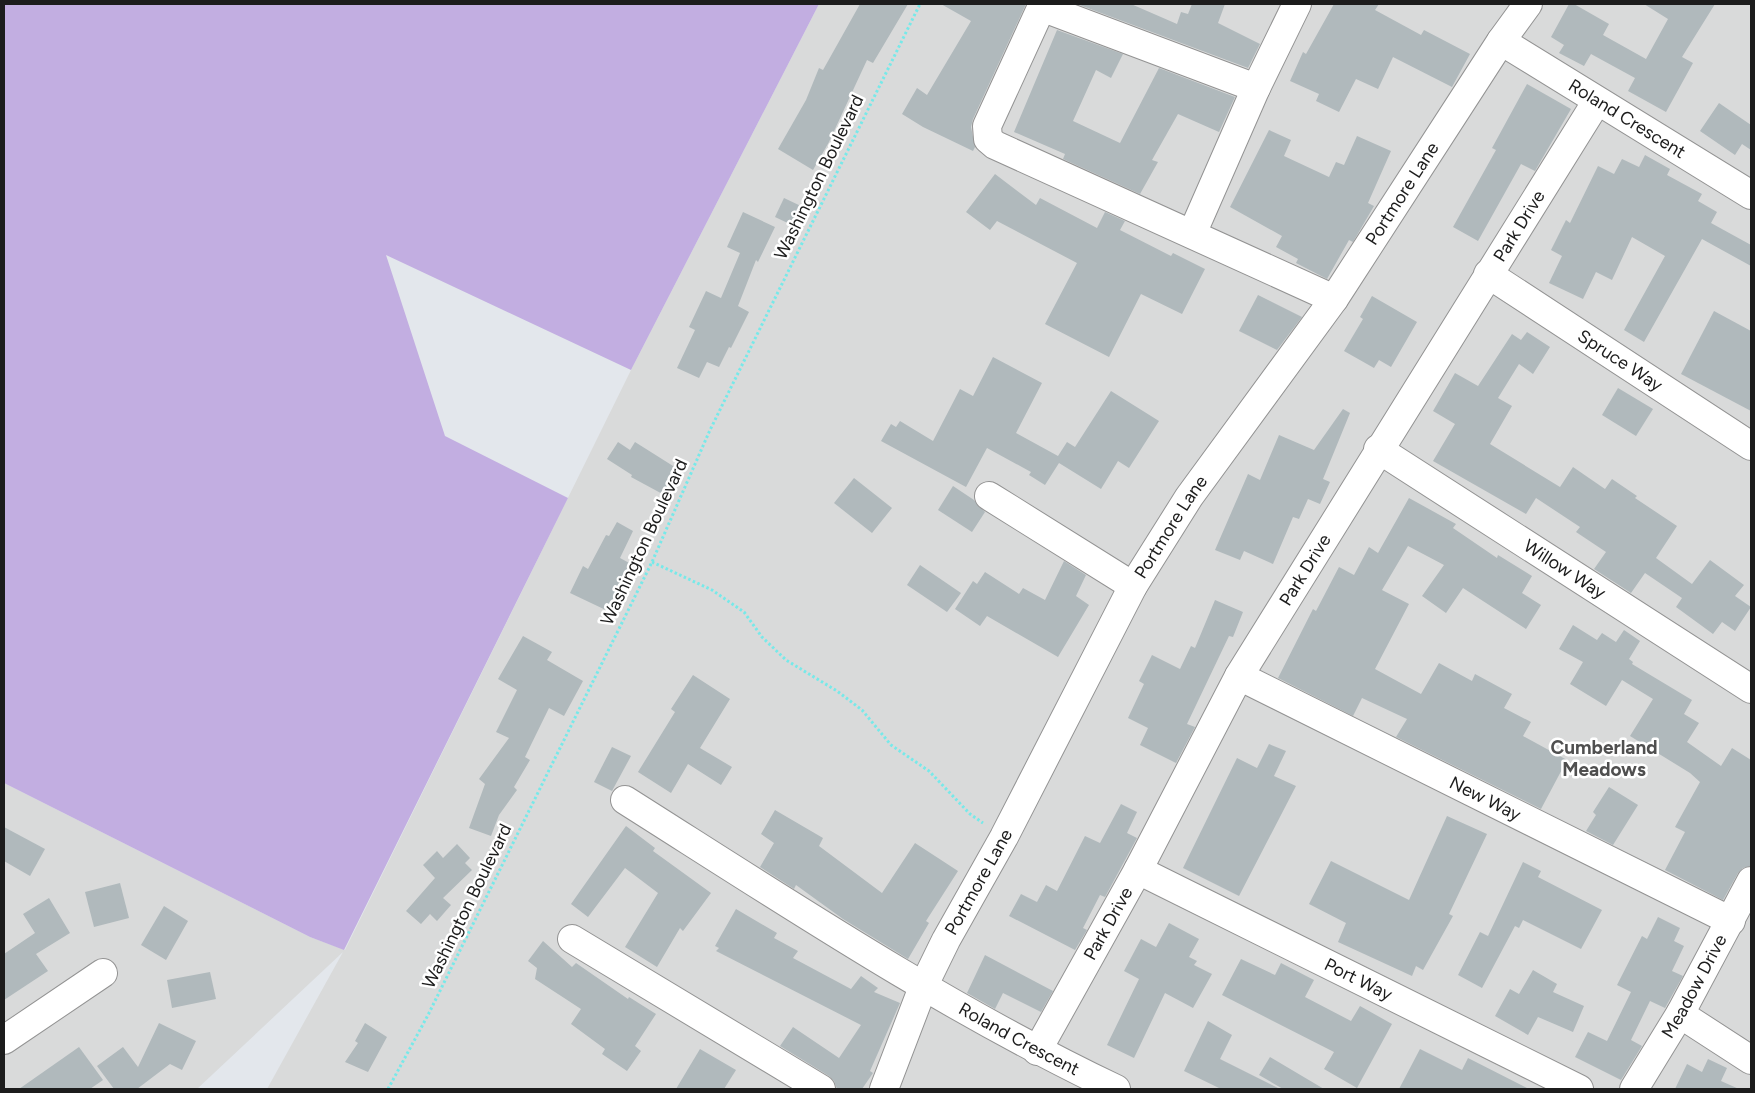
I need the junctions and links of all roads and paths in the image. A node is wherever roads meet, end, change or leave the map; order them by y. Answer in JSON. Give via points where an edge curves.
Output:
{"nodes":[{"id":1,"x":920,"y":4,"type":"edge"},
{"id":2,"x":1297,"y":4,"type":"edge"},
{"id":3,"x":1528,"y":4,"type":"edge"},
{"id":4,"x":1042,"y":5,"type":"edge"},
{"id":5,"x":1501,"y":41,"type":"junction"},
{"id":6,"x":1256,"y":88,"type":"junction"},
{"id":7,"x":1597,"y":101,"type":"junction"},
{"id":8,"x":1751,"y":195,"type":"edge"},
{"id":9,"x":1192,"y":234,"type":"junction"},
{"id":10,"x":1488,"y":274,"type":"junction"},
{"id":11,"x":1334,"y":299,"type":"junction"},
{"id":12,"x":1751,"y":446,"type":"edge"},
{"id":13,"x":1378,"y":449,"type":"junction"},
{"id":14,"x":989,"y":496,"type":"dead end"},
{"id":15,"x":652,"y":562,"type":"junction"},
{"id":16,"x":1133,"y":586,"type":"junction"},
{"id":17,"x":1239,"y":676,"type":"junction"},
{"id":18,"x":1751,"y":690,"type":"edge"},
{"id":19,"x":625,"y":800,"type":"dead end"},
{"id":20,"x":1004,"y":838,"type":"junction"},
{"id":21,"x":1138,"y":870,"type":"junction"},
{"id":22,"x":1751,"y":881,"type":"edge"},
{"id":23,"x":1731,"y":920,"type":"junction"},
{"id":24,"x":572,"y":939,"type":"dead end"},
{"id":25,"x":103,"y":973,"type":"dead end"},
{"id":26,"x":923,"y":987,"type":"junction"},
{"id":27,"x":1680,"y":1014,"type":"junction"},
{"id":28,"x":4,"y":1040,"type":"edge"},
{"id":29,"x":1037,"y":1051,"type":"junction"},
{"id":30,"x":1751,"y":1060,"type":"edge"},
{"id":31,"x":388,"y":1089,"type":"edge"},
{"id":32,"x":821,"y":1089,"type":"edge"},
{"id":33,"x":884,"y":1089,"type":"edge"},
{"id":34,"x":1116,"y":1089,"type":"edge"},
{"id":35,"x":1579,"y":1089,"type":"edge"},
{"id":36,"x":1634,"y":1089,"type":"edge"}],
"edges":[{"from":1,"to":15,"type":"path","name":"Washington Boulevard","via":[[710,430]]},
{"from":2,"to":6,"type":"street"},
{"from":3,"to":5,"type":"street","name":"Portmore Lane"},
{"from":4,"to":6,"type":"street"},
{"from":4,"to":9,"type":"street","via":[[987,126],[988,139]]},
{"from":5,"to":7,"type":"street","name":"Roland Crescent"},
{"from":5,"to":11,"type":"street","name":"Portmore Lane"},
{"from":6,"to":9,"type":"street"},
{"from":7,"to":8,"type":"street","name":"Roland Crescent"},
{"from":7,"to":10,"type":"street","name":"Park Drive"},
{"from":9,"to":11,"type":"street"},
{"from":10,"to":12,"type":"street","name":"Spruce Way"},
{"from":10,"to":13,"type":"street","name":"Park Drive"},
{"from":11,"to":16,"type":"street","name":"Portmore Lane","via":[[1189,497]]},
{"from":13,"to":17,"type":"street","name":"Park Drive"},
{"from":13,"to":18,"type":"street","name":"Willow Way"},
{"from":14,"to":16,"type":"street"},
{"from":15,"to":20,"type":"path","via":[[712,590],[744,612],[762,637],[786,660],[862,710],[890,744],[929,771],[970,814]]},
{"from":15,"to":31,"type":"path","name":"Washington Boulevard","via":[[428,1015]]},
{"from":16,"to":20,"type":"street","name":"Portmore Lane"},
{"from":17,"to":21,"type":"street","name":"Park Drive"},
{"from":17,"to":23,"type":"street","name":"New Way"},
{"from":19,"to":26,"type":"street","name":"Roland Crescent"},
{"from":20,"to":26,"type":"street","name":"Portmore Lane"},
{"from":21,"to":29,"type":"street","name":"Park Drive"},
{"from":21,"to":35,"type":"street","name":"Port Way"},
{"from":22,"to":23,"type":"street","name":"Meadow Drive"},
{"from":23,"to":27,"type":"street","name":"Meadow Drive"},
{"from":24,"to":32,"type":"street"},
{"from":25,"to":28,"type":"street"},
{"from":26,"to":29,"type":"street","name":"Roland Crescent"},
{"from":26,"to":33,"type":"street","name":"Portmore Lane"},
{"from":27,"to":30,"type":"street"},
{"from":27,"to":36,"type":"street","name":"Meadow Drive"},
{"from":29,"to":34,"type":"street","name":"Roland Crescent"}]}
